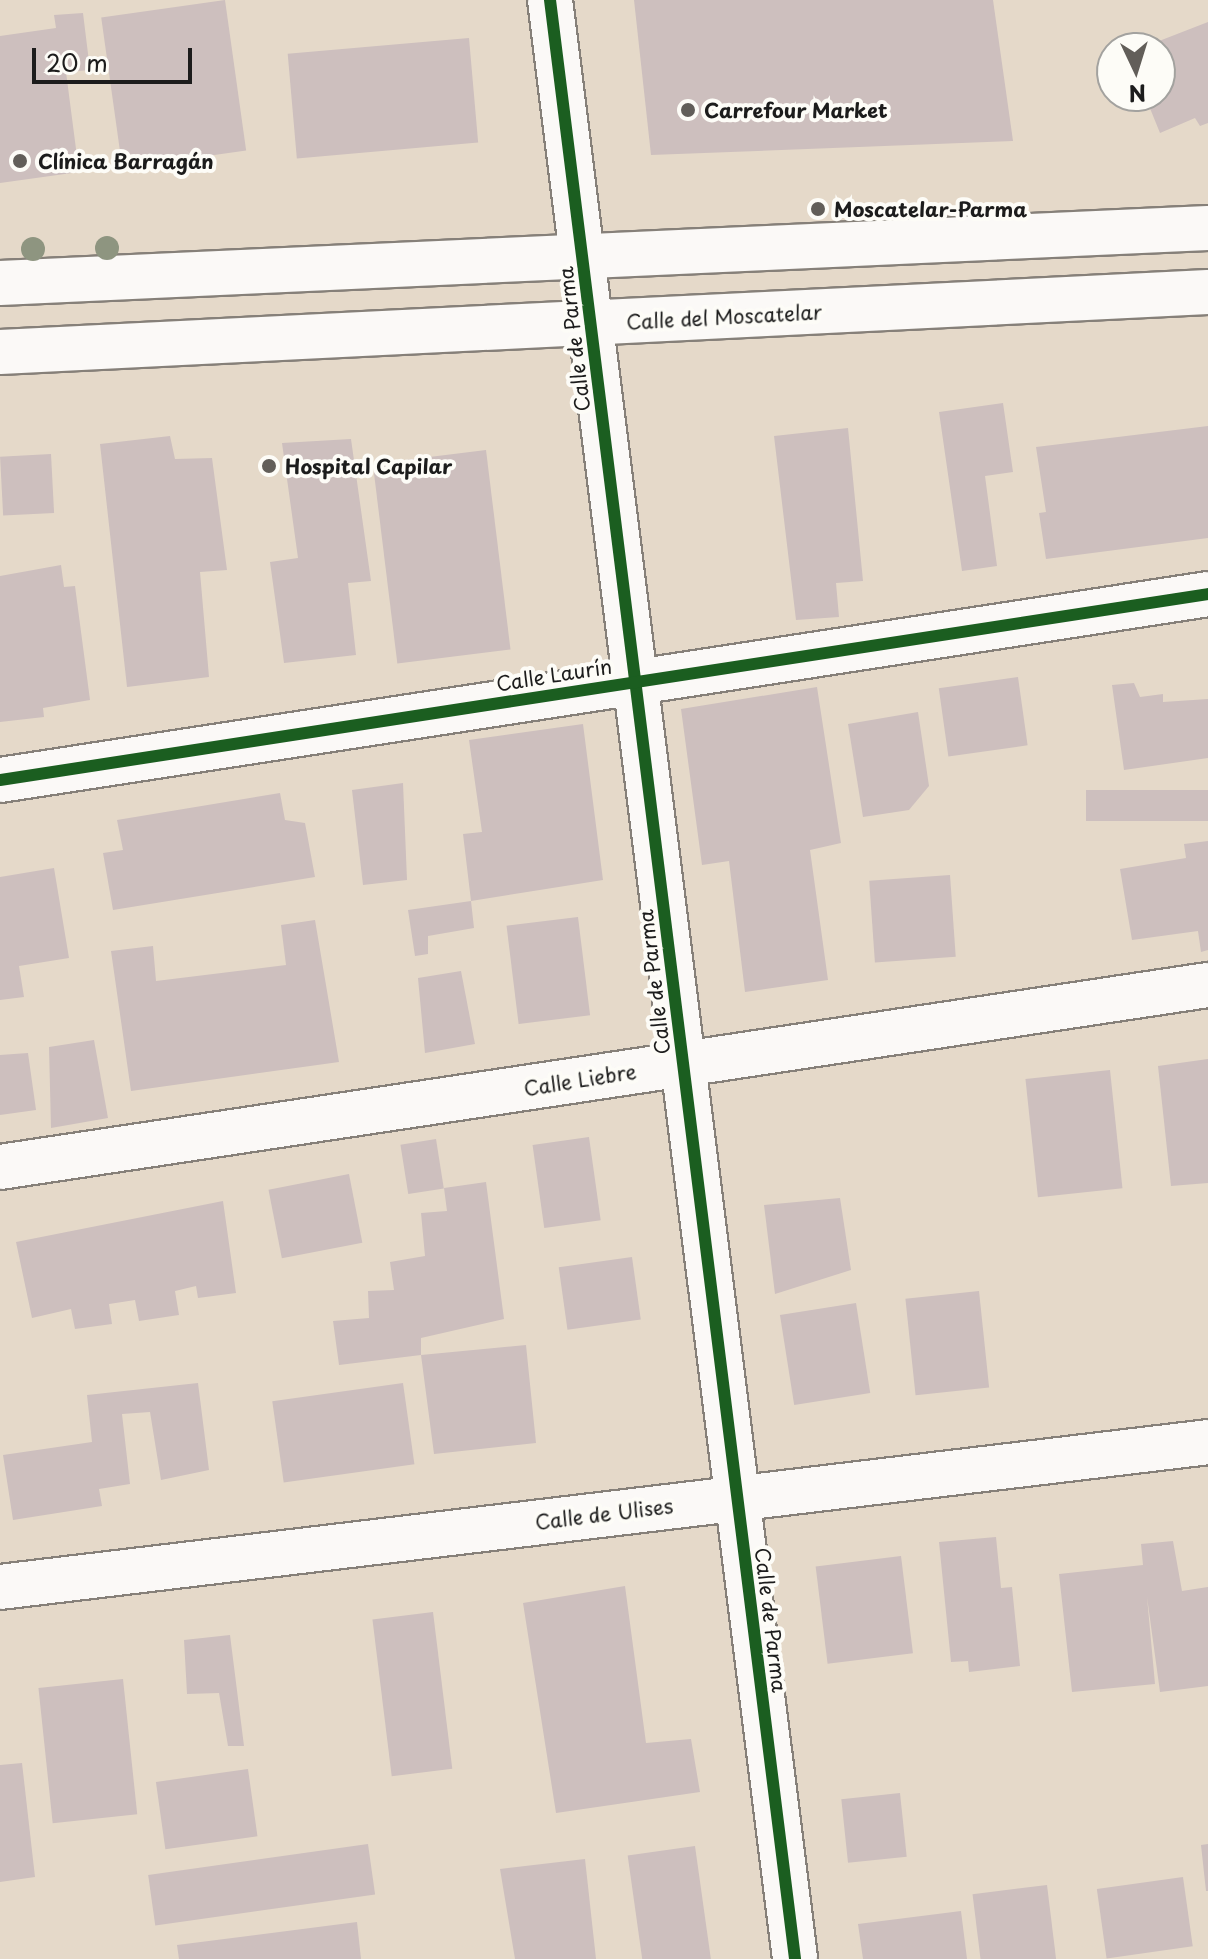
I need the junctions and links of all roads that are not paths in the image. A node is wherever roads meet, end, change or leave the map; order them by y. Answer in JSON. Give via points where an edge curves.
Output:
{"nodes":[{"id":1,"x":550,"y":0,"type":"edge"},
{"id":2,"x":1208,"y":228,"type":"edge"},
{"id":3,"x":584,"y":256,"type":"junction"},
{"id":4,"x":0,"y":283,"type":"edge"},
{"id":5,"x":1208,"y":292,"type":"edge"},
{"id":6,"x":592,"y":324,"type":"junction"},
{"id":7,"x":0,"y":352,"type":"edge"},
{"id":8,"x":1208,"y":594,"type":"edge"},
{"id":9,"x":638,"y":682,"type":"junction"},
{"id":10,"x":0,"y":780,"type":"edge"},
{"id":11,"x":1208,"y":985,"type":"edge"},
{"id":12,"x":684,"y":1064,"type":"junction"},
{"id":13,"x":0,"y":1167,"type":"edge"},
{"id":14,"x":1208,"y":1442,"type":"edge"},
{"id":15,"x":735,"y":1498,"type":"junction"},
{"id":16,"x":0,"y":1587,"type":"edge"},
{"id":17,"x":795,"y":1959,"type":"edge"}],
"edges":[{"from":1,"to":3,"type":"street","name":"Calle de Parma"},
{"from":2,"to":3,"type":"street"},
{"from":3,"to":4,"type":"street"},
{"from":3,"to":6,"type":"street","name":"Calle de Parma"},
{"from":5,"to":6,"type":"street","name":"Calle del Moscatelar"},
{"from":6,"to":7,"type":"street","name":"Calle del Moscatelar"},
{"from":6,"to":9,"type":"street","name":"Calle de Parma"},
{"from":8,"to":9,"type":"street","name":"Calle Laurín"},
{"from":9,"to":10,"type":"street","name":"Calle Laurín"},
{"from":9,"to":12,"type":"street","name":"Calle de Parma"},
{"from":11,"to":12,"type":"street","name":"Calle Liebre"},
{"from":12,"to":13,"type":"street","name":"Calle Liebre"},
{"from":12,"to":15,"type":"street","name":"Calle de Parma"},
{"from":14,"to":15,"type":"street","name":"Calle de Ulises"},
{"from":15,"to":16,"type":"street","name":"Calle de Ulises"},
{"from":15,"to":17,"type":"street","name":"Calle de Parma"}]}
